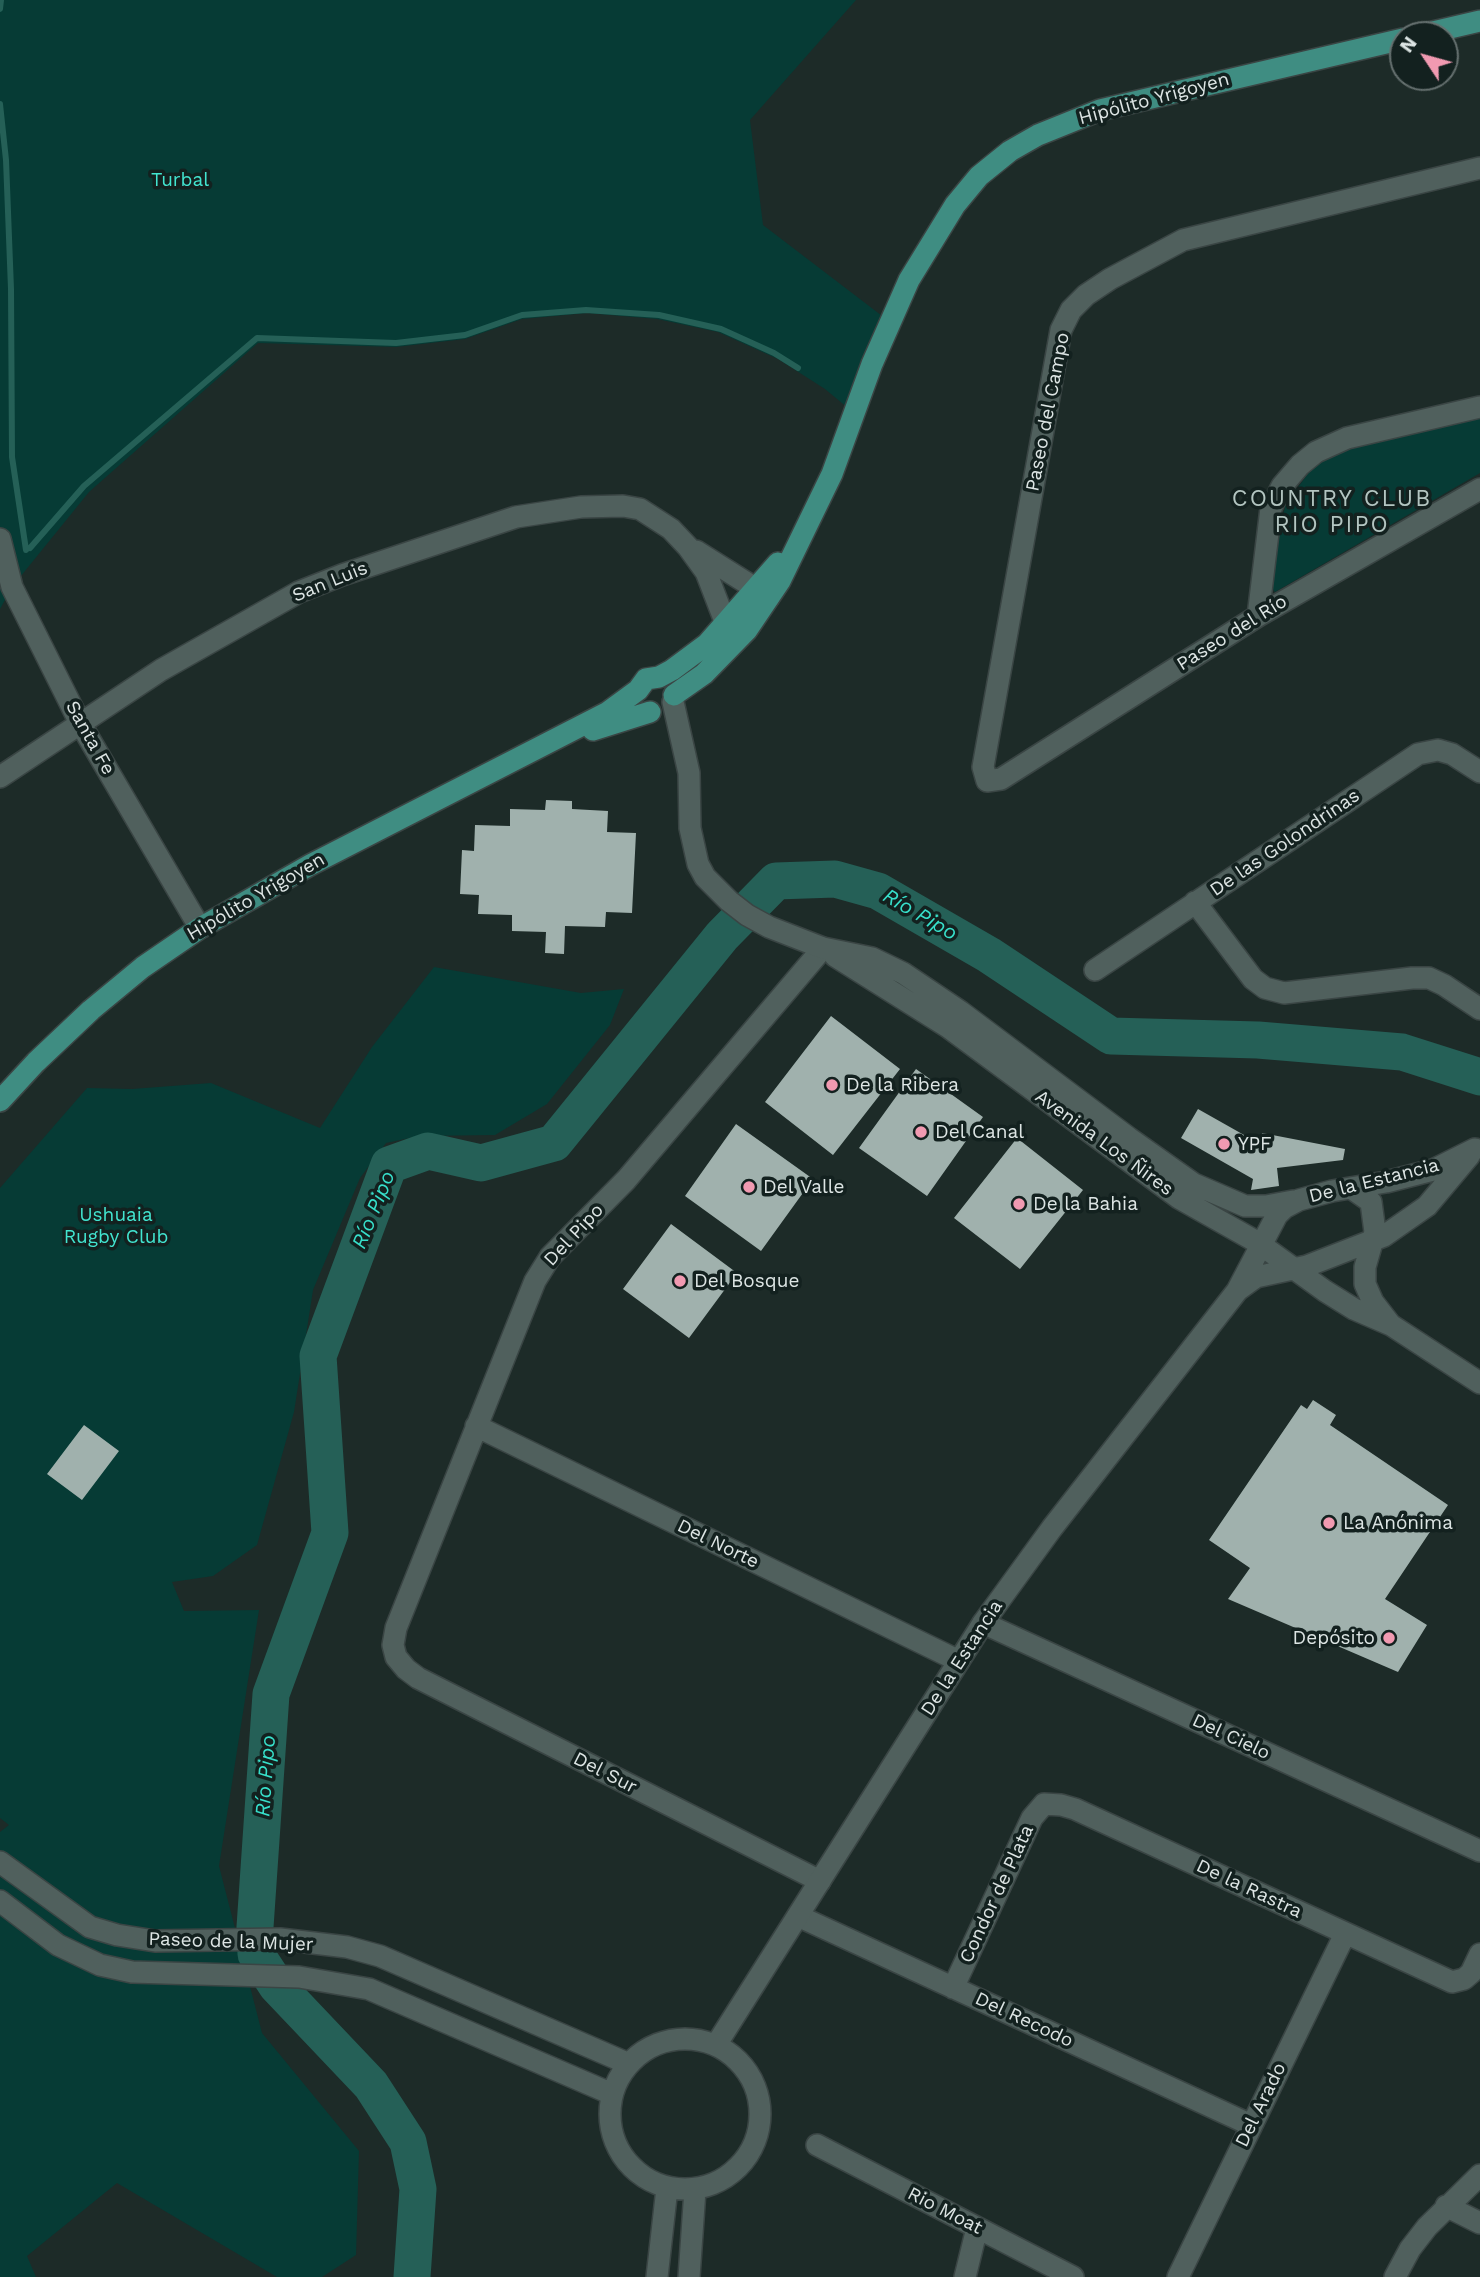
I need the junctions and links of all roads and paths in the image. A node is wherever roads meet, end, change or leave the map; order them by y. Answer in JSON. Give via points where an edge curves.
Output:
{"nodes":[{"id":1,"x":1480,"y":21,"type":"edge"},
{"id":2,"x":1459,"y":26,"type":"edge"},
{"id":3,"x":1389,"y":42,"type":"edge"},
{"id":4,"x":1480,"y":168,"type":"edge"},
{"id":5,"x":1480,"y":407,"type":"edge"},
{"id":6,"x":1480,"y":489,"type":"edge"},
{"id":7,"x":0,"y":539,"type":"edge"},
{"id":8,"x":688,"y":547,"type":"junction"},
{"id":9,"x":763,"y":593,"type":"junction"},
{"id":10,"x":1258,"y":616,"type":"junction"},
{"id":11,"x":726,"y":624,"type":"junction"},
{"id":12,"x":659,"y":677,"type":"junction"},
{"id":13,"x":638,"y":690,"type":"junction"},
{"id":14,"x":674,"y":699,"type":"junction"},
{"id":15,"x":652,"y":712,"type":"junction"},
{"id":16,"x":80,"y":723,"type":"junction"},
{"id":17,"x":547,"y":744,"type":"junction"},
{"id":18,"x":687,"y":761,"type":"junction"},
{"id":19,"x":1480,"y":772,"type":"edge"},
{"id":20,"x":0,"y":777,"type":"edge"},
{"id":21,"x":987,"y":781,"type":"joint"},
{"id":22,"x":1195,"y":902,"type":"junction"},
{"id":23,"x":200,"y":928,"type":"junction"},
{"id":24,"x":823,"y":948,"type":"junction"},
{"id":25,"x":1095,"y":970,"type":"dead end"},
{"id":26,"x":1480,"y":1009,"type":"edge"},
{"id":27,"x":0,"y":1101,"type":"edge"},
{"id":28,"x":1123,"y":1145,"type":"junction"},
{"id":29,"x":1477,"y":1146,"type":"edge"},
{"id":30,"x":1352,"y":1188,"type":"junction"},
{"id":31,"x":1299,"y":1200,"type":"junction"},
{"id":32,"x":1373,"y":1241,"type":"junction"},
{"id":33,"x":1261,"y":1245,"type":"junction"},
{"id":34,"x":1294,"y":1269,"type":"junction"},
{"id":35,"x":1237,"y":1291,"type":"junction"},
{"id":36,"x":1391,"y":1325,"type":"junction"},
{"id":37,"x":1480,"y":1383,"type":"edge"},
{"id":38,"x":476,"y":1426,"type":"junction"},
{"id":39,"x":983,"y":1623,"type":"junction"},
{"id":40,"x":396,"y":1657,"type":"joint"},
{"id":41,"x":959,"y":1661,"type":"junction"},
{"id":42,"x":1044,"y":1804,"type":"joint"},
{"id":43,"x":1480,"y":1851,"type":"edge"},
{"id":44,"x":0,"y":1862,"type":"edge"},
{"id":45,"x":820,"y":1881,"type":"junction"},
{"id":46,"x":0,"y":1901,"type":"edge"},
{"id":47,"x":798,"y":1916,"type":"junction"},
{"id":48,"x":1345,"y":1934,"type":"junction"},
{"id":49,"x":1480,"y":1954,"type":"edge"},
{"id":50,"x":953,"y":1988,"type":"junction"},
{"id":51,"x":716,"y":2045,"type":"junction"},
{"id":52,"x":629,"y":2064,"type":"junction"},
{"id":53,"x":612,"y":2094,"type":"junction"},
{"id":54,"x":1251,"y":2125,"type":"junction"},
{"id":55,"x":817,"y":2146,"type":"dead end"},
{"id":56,"x":1480,"y":2175,"type":"edge"},
{"id":57,"x":667,"y":2188,"type":"junction"},
{"id":58,"x":695,"y":2190,"type":"junction"},
{"id":59,"x":1446,"y":2206,"type":"junction"},
{"id":60,"x":1480,"y":2223,"type":"edge"},
{"id":61,"x":977,"y":2228,"type":"junction"},
{"id":62,"x":657,"y":2277,"type":"edge"},
{"id":63,"x":689,"y":2277,"type":"edge"},
{"id":64,"x":965,"y":2277,"type":"edge"},
{"id":65,"x":1073,"y":2277,"type":"edge"},
{"id":66,"x":1178,"y":2277,"type":"edge"},
{"id":67,"x":1395,"y":2277,"type":"edge"}],
"edges":[{"from":1,"to":2,"type":"main road"},
{"from":3,"to":9,"type":"main road","name":"Hipólito Yrigoyen","via":[[1090,113],[1038,135],[979,176],[955,205],[909,279],[832,474],[804,530]]},
{"from":4,"to":21,"type":"street","name":"Paseo del Campo","via":[[1183,240],[1110,279],[1071,310],[1061,330],[983,767]]},
{"from":5,"to":10,"type":"street","via":[[1347,438],[1300,465],[1271,508]]},
{"from":6,"to":10,"type":"street","name":"Paseo del Río"},
{"from":7,"to":16,"type":"street","name":"Santa Fe","via":[[12,587]]},
{"from":8,"to":9,"type":"street","name":"San Luis"},
{"from":8,"to":11,"type":"street","name":"San Luis","via":[[706,572]]},
{"from":8,"to":16,"type":"street","name":"San Luis","via":[[640,509],[581,507],[516,517],[299,592],[161,670]]},
{"from":9,"to":11,"type":"main road","name":"Hipólito Yrigoyen"},
{"from":9,"to":14,"type":"main road","name":"Hipólito Yrigoyen","via":[[747,630]]},
{"from":10,"to":21,"type":"street","name":"Paseo del Río","via":[[1001,779]]},
{"from":11,"to":12,"type":"main road","name":"Hipólito Yrigoyen","via":[[697,652]]},
{"from":12,"to":13,"type":"main road","name":"Hipólito Yrigoyen","via":[[646,680]]},
{"from":12,"to":14,"type":"main road","via":[[670,683]]},
{"from":13,"to":15,"type":"main road","via":[[640,704]]},
{"from":13,"to":17,"type":"main road","name":"Hipólito Yrigoyen","via":[[608,712]]},
{"from":14,"to":15,"type":"main road","name":"Hipólito Yrigoyen","via":[[664,711]]},
{"from":14,"to":18,"type":"street"},
{"from":15,"to":17,"type":"main road","name":"Hipólito Yrigoyen"},
{"from":15,"to":18,"type":"street"},
{"from":16,"to":20,"type":"street","name":"San Luis"},
{"from":16,"to":23,"type":"street","name":"Santa Fe"},
{"from":17,"to":23,"type":"main road","name":"Hipólito Yrigoyen","via":[[310,865]]},
{"from":18,"to":24,"type":"street","name":"Avenida Los Ñires","via":[[690,828],[705,877],[747,915]]},
{"from":19,"to":22,"type":"street","name":"De las Golondrinas","via":[[1452,754],[1438,750],[1418,754]]},
{"from":22,"to":25,"type":"street","name":"De las Golondrinas"},
{"from":22,"to":26,"type":"street","via":[[1253,979],[1265,988],[1284,993],[1429,978]]},
{"from":23,"to":27,"type":"main road","name":"Hipólito Yrigoyen","via":[[90,1010]]},
{"from":24,"to":28,"type":"street","name":"Avenida Los Ñires","via":[[872,958],[961,1012]]},
{"from":24,"to":38,"type":"street","name":"Del Pipo","via":[[626,1180],[550,1257],[535,1281]]},
{"from":28,"to":31,"type":"street","name":"Avenida Los Ñires","via":[[1237,1203],[1266,1206]]},
{"from":28,"to":33,"type":"street","name":"Avenida Los Ñires","via":[[1179,1198]]},
{"from":29,"to":30,"type":"street","name":"De la Estancia","via":[[1433,1170]]},
{"from":29,"to":32,"type":"street","name":"De la Estancia","via":[[1427,1206]]},
{"from":30,"to":31,"type":"street","name":"De la Estancia"},
{"from":30,"to":32,"type":"street","name":"Avenida Los Ñires","via":[[1371,1202]]},
{"from":31,"to":33,"type":"street","name":"De la Estancia","via":[[1277,1215]]},
{"from":32,"to":34,"type":"street","name":"De la Estancia"},
{"from":32,"to":36,"type":"street","name":"Avenida Los Ñires","via":[[1365,1284]]},
{"from":33,"to":34,"type":"street","name":"Avenida Los Ñires"},
{"from":33,"to":35,"type":"street","name":"De la Estancia"},
{"from":34,"to":35,"type":"street","name":"De la Estancia","via":[[1256,1277]]},
{"from":34,"to":36,"type":"street","name":"Avenida Los Ñires","via":[[1353,1308]]},
{"from":35,"to":39,"type":"street","name":"De la Estancia"},
{"from":36,"to":37,"type":"street","name":"Avenida Los Ñires"},
{"from":38,"to":40,"type":"street","name":"Del Pipo","via":[[396,1628]]},
{"from":38,"to":41,"type":"street","name":"Del Norte"},
{"from":39,"to":41,"type":"street","name":"De la Estancia"},
{"from":39,"to":43,"type":"street","name":"Del Cielo"},
{"from":40,"to":45,"type":"street","name":"Del Sur","via":[[418,1678]]},
{"from":41,"to":45,"type":"street","name":"De la Estancia"},
{"from":42,"to":48,"type":"street","name":"De la Rastra","via":[[1075,1810]]},
{"from":42,"to":50,"type":"street","name":"Condor de Plata","via":[[1032,1818]]},
{"from":44,"to":52,"type":"street","name":"Paseo de la Mujer","via":[[90,1927],[155,1941],[280,1939],[347,1947],[380,1956]]},
{"from":45,"to":47,"type":"street","name":"De la Estancia"},
{"from":46,"to":53,"type":"street","name":"Paseo de la Mujer","via":[[58,1945],[100,1965],[132,1972],[299,1977],[369,1989]]},
{"from":47,"to":50,"type":"street","name":"Del Recodo"},
{"from":47,"to":51,"type":"street","name":"De la Estancia"},
{"from":48,"to":49,"type":"street","name":"De la Rastra","via":[[1452,1982],[1471,1973]]},
{"from":48,"to":54,"type":"street","name":"Del Arado"},
{"from":50,"to":54,"type":"street","name":"Del Recodo"},
{"from":51,"to":52,"type":"street","via":[[693,2039],[669,2040],[647,2049]]},
{"from":51,"to":58,"type":"street","via":[[737,2059],[752,2078],[760,2101],[760,2125],[753,2149],[739,2168],[719,2182]]},
{"from":52,"to":53,"type":"street"},
{"from":53,"to":57,"type":"street","via":[[615,2142],[627,2163],[645,2179]]},
{"from":54,"to":66,"type":"street","name":"Del Arado"},
{"from":55,"to":61,"type":"street","name":"Rio Moat"},
{"from":56,"to":59,"type":"street"},
{"from":57,"to":58,"type":"street"},
{"from":57,"to":62,"type":"street"},
{"from":58,"to":63,"type":"street"},
{"from":59,"to":60,"type":"street"},
{"from":59,"to":67,"type":"street","via":[[1410,2249]]},
{"from":61,"to":64,"type":"street"},
{"from":61,"to":65,"type":"street","name":"Rio Moat"}]}
